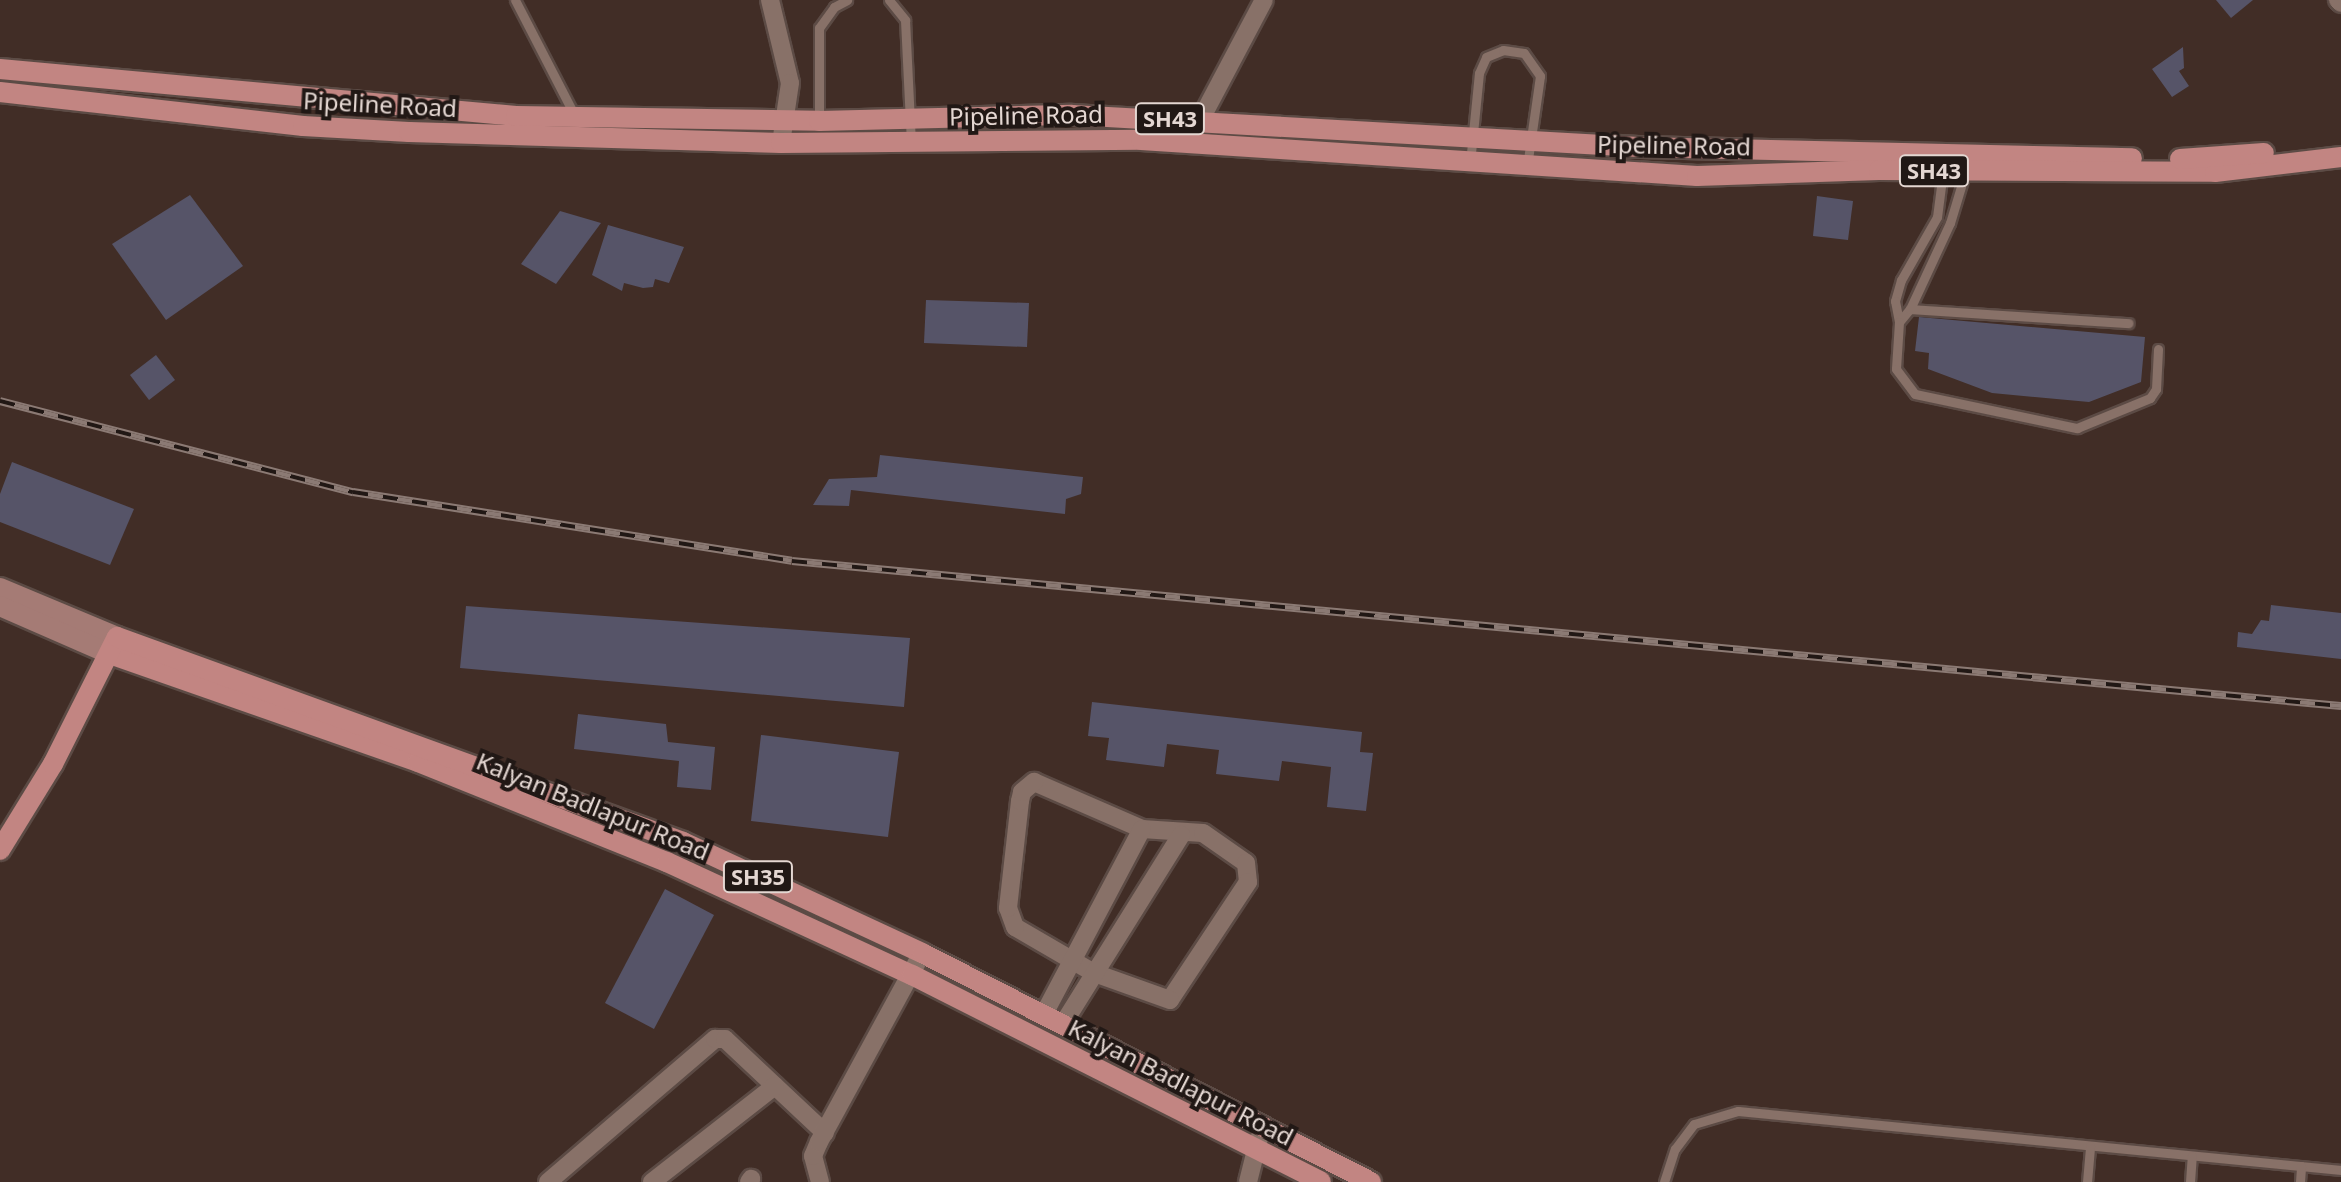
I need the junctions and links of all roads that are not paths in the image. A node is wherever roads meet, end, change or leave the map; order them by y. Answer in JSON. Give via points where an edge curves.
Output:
{"nodes":[{"id":1,"x":515,"y":0,"type":"edge"},
{"id":2,"x":770,"y":0,"type":"edge"},
{"id":3,"x":847,"y":0,"type":"edge"},
{"id":4,"x":889,"y":0,"type":"edge"},
{"id":5,"x":1264,"y":0,"type":"edge"},
{"id":6,"x":0,"y":69,"type":"edge"},
{"id":7,"x":0,"y":92,"type":"edge"},
{"id":8,"x":576,"y":116,"type":"junction"},
{"id":9,"x":911,"y":118,"type":"junction"},
{"id":10,"x":782,"y":119,"type":"junction"},
{"id":11,"x":1199,"y":120,"type":"junction"},
{"id":12,"x":819,"y":121,"type":"junction"},
{"id":13,"x":1470,"y":135,"type":"junction"},
{"id":14,"x":576,"y":139,"type":"junction"},
{"id":15,"x":1531,"y":139,"type":"junction"},
{"id":16,"x":1190,"y":142,"type":"junction"},
{"id":17,"x":781,"y":143,"type":"junction"},
{"id":18,"x":911,"y":143,"type":"junction"},
{"id":19,"x":2341,"y":143,"type":"edge"},
{"id":20,"x":1777,"y":151,"type":"junction"},
{"id":21,"x":2341,"y":157,"type":"edge"},
{"id":22,"x":1470,"y":163,"type":"junction"},
{"id":23,"x":1944,"y":163,"type":"junction"},
{"id":24,"x":1967,"y":163,"type":"junction"},
{"id":25,"x":1527,"y":166,"type":"junction"},
{"id":26,"x":1771,"y":172,"type":"junction"},
{"id":27,"x":1910,"y":309,"type":"junction"},
{"id":28,"x":1899,"y":322,"type":"junction"},
{"id":29,"x":2129,"y":323,"type":"dead end"},
{"id":30,"x":2158,"y":349,"type":"dead end"},
{"id":31,"x":0,"y":588,"type":"edge"},
{"id":32,"x":0,"y":606,"type":"edge"},
{"id":33,"x":114,"y":646,"type":"junction"},
{"id":34,"x":1142,"y":829,"type":"junction"},
{"id":35,"x":1181,"y":835,"type":"junction"},
{"id":36,"x":0,"y":850,"type":"edge"},
{"id":37,"x":922,"y":953,"type":"junction"},
{"id":38,"x":1073,"y":962,"type":"junction"},
{"id":39,"x":1094,"y":973,"type":"junction"},
{"id":40,"x":912,"y":975,"type":"junction"},
{"id":41,"x":1044,"y":1014,"type":"junction"},
{"id":42,"x":1063,"y":1024,"type":"junction"},
{"id":43,"x":775,"y":1086,"type":"junction"},
{"id":44,"x":1262,"y":1124,"type":"junction"},
{"id":45,"x":825,"y":1133,"type":"junction"},
{"id":46,"x":2090,"y":1146,"type":"junction"},
{"id":47,"x":1256,"y":1149,"type":"junction"},
{"id":48,"x":2192,"y":1156,"type":"junction"},
{"id":49,"x":2301,"y":1166,"type":"junction"},
{"id":50,"x":2341,"y":1170,"type":"edge"},
{"id":51,"x":548,"y":1182,"type":"edge"},
{"id":52,"x":652,"y":1182,"type":"edge"},
{"id":53,"x":820,"y":1182,"type":"edge"},
{"id":54,"x":1248,"y":1182,"type":"edge"},
{"id":55,"x":1321,"y":1182,"type":"edge"},
{"id":56,"x":1371,"y":1182,"type":"edge"},
{"id":57,"x":1664,"y":1182,"type":"edge"},
{"id":58,"x":2087,"y":1182,"type":"edge"},
{"id":59,"x":2190,"y":1182,"type":"edge"},
{"id":60,"x":2300,"y":1182,"type":"edge"}],
"edges":[{"from":1,"to":8,"type":"lane"},
{"from":2,"to":10,"type":"street","via":[[790,83]]},
{"from":3,"to":12,"type":"lane","via":[[834,7],[819,28]]},
{"from":4,"to":9,"type":"lane","via":[[905,20]]},
{"from":5,"to":11,"type":"street"},
{"from":6,"to":8,"type":"main road","name":"Pipeline Road","number":"SH43","via":[[328,102]]},
{"from":7,"to":14,"type":"main road","name":"Pipeline Road","number":"SH43","via":[[303,126]]},
{"from":8,"to":10,"type":"main road","name":"Pipeline Road","number":"SH43"},
{"from":8,"to":14,"type":"lane"},
{"from":9,"to":11,"type":"main road","name":"Pipeline Road","number":"SH43","via":[[1072,115]]},
{"from":9,"to":12,"type":"main road","name":"Pipeline Road","number":"SH43"},
{"from":9,"to":18,"type":"lane"},
{"from":10,"to":12,"type":"main road","name":"Pipeline Road","number":"SH43"},
{"from":10,"to":17,"type":"street"},
{"from":11,"to":13,"type":"main road","name":"Pipeline Road","number":"SH43"},
{"from":11,"to":16,"type":"street"},
{"from":13,"to":15,"type":"main road","name":"Pipeline Road","number":"SH43"},
{"from":13,"to":15,"type":"lane","via":[[1479,73],[1486,57],[1503,50],[1524,53],[1540,76]]},
{"from":13,"to":22,"type":"lane"},
{"from":14,"to":17,"type":"main road","name":"Pipeline Road","number":"SH43"},
{"from":15,"to":20,"type":"main road","name":"Pipeline Road","number":"SH43"},
{"from":15,"to":25,"type":"lane"},
{"from":16,"to":18,"type":"main road","name":"Pipeline Road","number":"SH43"},
{"from":16,"to":22,"type":"main road","name":"Pipeline Road","number":"SH43"},
{"from":17,"to":18,"type":"main road","name":"Pipeline Road","number":"SH43"},
{"from":19,"to":24,"type":"main road","name":"Pipeline Road","number":"SH43","via":[[2194,160]]},
{"from":20,"to":23,"type":"main road","name":"Pipeline Road","number":"SH43"},
{"from":20,"to":26,"type":"main road"},
{"from":21,"to":24,"type":"main road","name":"Pipeline Road","number":"SH43","via":[[2215,172]]},
{"from":22,"to":25,"type":"main road","name":"Pipeline Road","number":"SH43"},
{"from":23,"to":24,"type":"main road","name":"Pipeline Road","number":"SH43"},
{"from":23,"to":26,"type":"main road","name":"Pipeline Road","number":"SH43"},
{"from":23,"to":28,"type":"lane","via":[[1937,217],[1901,280],[1895,301]]},
{"from":24,"to":27,"type":"lane","via":[[1950,223]]},
{"from":25,"to":26,"type":"main road","name":"Pipeline Road","number":"SH43","via":[[1697,176]]},
{"from":27,"to":28,"type":"lane"},
{"from":27,"to":29,"type":"lane"},
{"from":28,"to":30,"type":"lane","via":[[1896,369],[1915,394],[2077,428],[2150,398],[2156,389]]},
{"from":31,"to":33,"type":"main road"},
{"from":32,"to":33,"type":"main road","name":"Kalyan Badlapur Road"},
{"from":33,"to":36,"type":"main road"},
{"from":33,"to":37,"type":"main road","name":"Kalyan Badlapur Road","number":"SH35","via":[[683,842]]},
{"from":33,"to":40,"type":"main road","name":"Kalyan Badlapur Road","number":"SH35","via":[[667,862]]},
{"from":34,"to":35,"type":"street"},
{"from":34,"to":38,"type":"street"},
{"from":34,"to":38,"type":"street","via":[[1041,783],[1022,792],[1011,919],[1020,932]]},
{"from":35,"to":39,"type":"street"},
{"from":35,"to":39,"type":"street","via":[[1203,833],[1246,863],[1248,882],[1170,1000]]},
{"from":37,"to":40,"type":"street"},
{"from":37,"to":41,"type":"main road","name":"Kalyan Badlapur Road","number":"SH35"},
{"from":38,"to":39,"type":"street"},
{"from":38,"to":41,"type":"street"},
{"from":39,"to":42,"type":"street"},
{"from":40,"to":45,"type":"street"},
{"from":40,"to":47,"type":"main road","name":"Kalyan Badlapur Road","number":"SH35"},
{"from":41,"to":42,"type":"main road","name":"Kalyan Badlapur Road","number":"SH35"},
{"from":42,"to":44,"type":"main road","name":"Kalyan Badlapur Road","number":"SH35"},
{"from":43,"to":45,"type":"street"},
{"from":43,"to":51,"type":"street","via":[[725,1039],[715,1039]]},
{"from":43,"to":52,"type":"street"},
{"from":44,"to":47,"type":"street"},
{"from":44,"to":56,"type":"main road","name":"Kalyan Badlapur Road","number":"SH35"},
{"from":45,"to":53,"type":"street","via":[[813,1156]]},
{"from":46,"to":48,"type":"lane"},
{"from":46,"to":57,"type":"lane","via":[[1738,1111],[1694,1124],[1675,1149]]},
{"from":46,"to":58,"type":"lane"},
{"from":47,"to":54,"type":"street"},
{"from":47,"to":55,"type":"main road","name":"Kalyan Badlapur Road","number":"SH35"},
{"from":48,"to":49,"type":"lane"},
{"from":48,"to":59,"type":"lane"},
{"from":49,"to":50,"type":"lane"},
{"from":49,"to":60,"type":"lane"}]}
